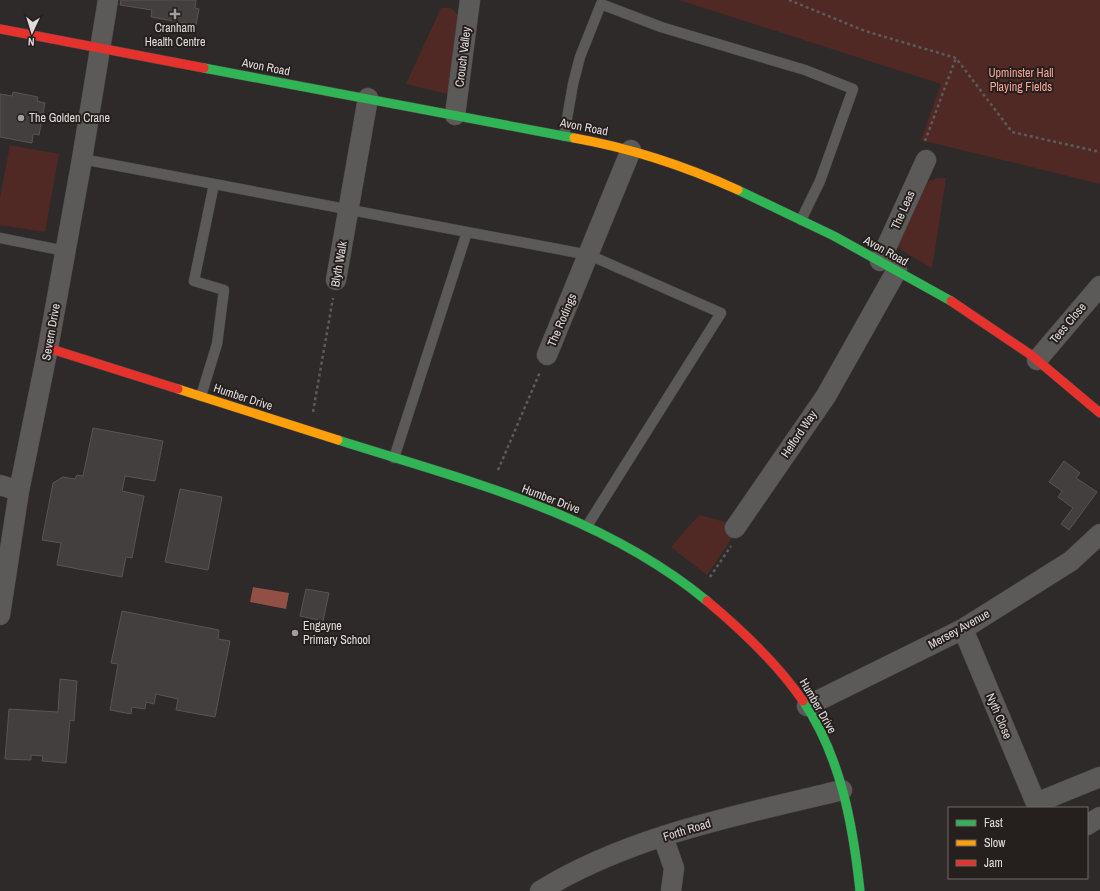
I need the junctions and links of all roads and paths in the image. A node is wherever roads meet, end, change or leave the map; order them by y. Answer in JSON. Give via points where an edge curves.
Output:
{"nodes":[{"id":1,"x":108,"y":0,"type":"edge"},
{"id":2,"x":470,"y":0,"type":"edge"},
{"id":3,"x":789,"y":0,"type":"edge"},
{"id":4,"x":0,"y":30,"type":"edge"},
{"id":5,"x":101,"y":48,"type":"junction"},
{"id":6,"x":956,"y":58,"type":"junction"},
{"id":7,"x":368,"y":98,"type":"junction"},
{"id":8,"x":456,"y":115,"type":"junction"},
{"id":9,"x":564,"y":136,"type":"junction"},
{"id":10,"x":631,"y":150,"type":"junction"},
{"id":11,"x":1100,"y":152,"type":"edge"},
{"id":12,"x":82,"y":159,"type":"junction"},
{"id":13,"x":926,"y":160,"type":"joint"},
{"id":14,"x":214,"y":184,"type":"junction"},
{"id":15,"x":348,"y":209,"type":"junction"},
{"id":16,"x":801,"y":220,"type":"junction"},
{"id":17,"x":467,"y":232,"type":"junction"},
{"id":18,"x":0,"y":238,"type":"edge"},
{"id":19,"x":65,"y":250,"type":"junction"},
{"id":20,"x":589,"y":255,"type":"junction"},
{"id":21,"x":889,"y":266,"type":"junction"},
{"id":22,"x":336,"y":280,"type":"joint"},
{"id":23,"x":1100,"y":286,"type":"edge"},
{"id":24,"x":48,"y":348,"type":"junction"},
{"id":25,"x":547,"y":355,"type":"joint"},
{"id":26,"x":1037,"y":360,"type":"junction"},
{"id":27,"x":201,"y":396,"type":"junction"},
{"id":28,"x":1100,"y":413,"type":"edge"},
{"id":29,"x":309,"y":431,"type":"junction"},
{"id":30,"x":394,"y":458,"type":"junction"},
{"id":31,"x":0,"y":485,"type":"edge"},
{"id":32,"x":490,"y":489,"type":"junction"},
{"id":33,"x":19,"y":491,"type":"junction"},
{"id":34,"x":587,"y":526,"type":"junction"},
{"id":35,"x":735,"y":528,"type":"joint"},
{"id":36,"x":1100,"y":534,"type":"edge"},
{"id":37,"x":698,"y":594,"type":"junction"},
{"id":38,"x":0,"y":615,"type":"edge"},
{"id":39,"x":963,"y":629,"type":"junction"},
{"id":40,"x":807,"y":706,"type":"junction"},
{"id":41,"x":1100,"y":777,"type":"edge"},
{"id":42,"x":842,"y":790,"type":"junction"},
{"id":43,"x":1037,"y":806,"type":"edge"},
{"id":44,"x":1100,"y":817,"type":"edge"},
{"id":45,"x":1088,"y":824,"type":"edge"},
{"id":46,"x":663,"y":837,"type":"junction"},
{"id":47,"x":540,"y":891,"type":"edge"},
{"id":48,"x":670,"y":891,"type":"edge"},
{"id":49,"x":860,"y":891,"type":"edge"}],
"edges":[{"from":1,"to":5,"type":"street","name":"Severn Drive"},
{"from":2,"to":8,"type":"street","name":"Crouch Valley"},
{"from":3,"to":6,"type":"path","via":[[865,31]]},
{"from":4,"to":5,"type":"street","name":"Avon Road"},
{"from":5,"to":7,"type":"street","name":"Avon Road"},
{"from":5,"to":12,"type":"street","name":"Severn Drive"},
{"from":6,"to":11,"type":"path","via":[[1012,132]]},
{"from":6,"to":13,"type":"path","via":[[925,139]]},
{"from":7,"to":8,"type":"street","name":"Avon Road"},
{"from":7,"to":15,"type":"street","name":"Blyth Walk"},
{"from":8,"to":9,"type":"street","name":"Avon Road"},
{"from":9,"to":10,"type":"street","name":"Avon Road"},
{"from":9,"to":16,"type":"lane","via":[[574,77],[601,4],[661,27],[805,70],[854,88],[820,181]]},
{"from":10,"to":16,"type":"street","name":"Avon Road","via":[[687,167]]},
{"from":10,"to":20,"type":"street","name":"The Rodings"},
{"from":12,"to":14,"type":"lane"},
{"from":12,"to":19,"type":"street","name":"Severn Drive"},
{"from":13,"to":21,"type":"street","name":"The Leas"},
{"from":14,"to":15,"type":"lane"},
{"from":14,"to":27,"type":"lane","via":[[194,280],[224,290],[217,344]]},
{"from":15,"to":17,"type":"lane"},
{"from":15,"to":22,"type":"street","name":"Blyth Walk"},
{"from":16,"to":21,"type":"street","name":"Avon Road"},
{"from":17,"to":20,"type":"lane"},
{"from":17,"to":30,"type":"lane"},
{"from":18,"to":19,"type":"lane"},
{"from":19,"to":24,"type":"street","name":"Severn Drive"},
{"from":20,"to":25,"type":"street","name":"The Rodings"},
{"from":20,"to":34,"type":"lane","via":[[721,313]]},
{"from":21,"to":26,"type":"street","name":"Avon Road","via":[[993,329]]},
{"from":21,"to":35,"type":"street","name":"Helford Way","via":[[826,396]]},
{"from":22,"to":29,"type":"path","name":"Blyth Walk"},
{"from":23,"to":26,"type":"street","name":"Tees Close"},
{"from":24,"to":27,"type":"street","name":"Humber Drive"},
{"from":24,"to":33,"type":"street","name":"Severn Drive"},
{"from":25,"to":32,"type":"path","name":"The Rodings"},
{"from":26,"to":28,"type":"street","name":"Avon Road"},
{"from":27,"to":29,"type":"street","name":"Humber Drive"},
{"from":29,"to":30,"type":"street","name":"Humber Drive"},
{"from":30,"to":32,"type":"street","name":"Humber Drive"},
{"from":31,"to":33,"type":"street"},
{"from":32,"to":34,"type":"street","name":"Humber Drive","via":[[551,510]]},
{"from":33,"to":38,"type":"street","name":"Severn Drive"},
{"from":34,"to":37,"type":"street","name":"Humber Drive","via":[[624,544]]},
{"from":35,"to":37,"type":"path","via":[[737,537]]},
{"from":36,"to":39,"type":"street","name":"Mersey Avenue","via":[[1071,561]]},
{"from":37,"to":40,"type":"street","name":"Humber Drive","via":[[726,617],[784,673]]},
{"from":39,"to":40,"type":"street","name":"Mersey Avenue"},
{"from":39,"to":43,"type":"street","name":"Nyth Close"},
{"from":40,"to":42,"type":"street","name":"Humber Drive","via":[[822,733]]},
{"from":41,"to":43,"type":"street","name":"Nyth Close"},
{"from":42,"to":46,"type":"street","name":"Forth Road","via":[[701,824]]},
{"from":42,"to":49,"type":"street","name":"Humber Drive","via":[[857,862]]},
{"from":44,"to":45,"type":"street"},
{"from":46,"to":47,"type":"street","name":"Forth Road","via":[[604,859]]},
{"from":46,"to":48,"type":"street","via":[[674,868]]}]}
